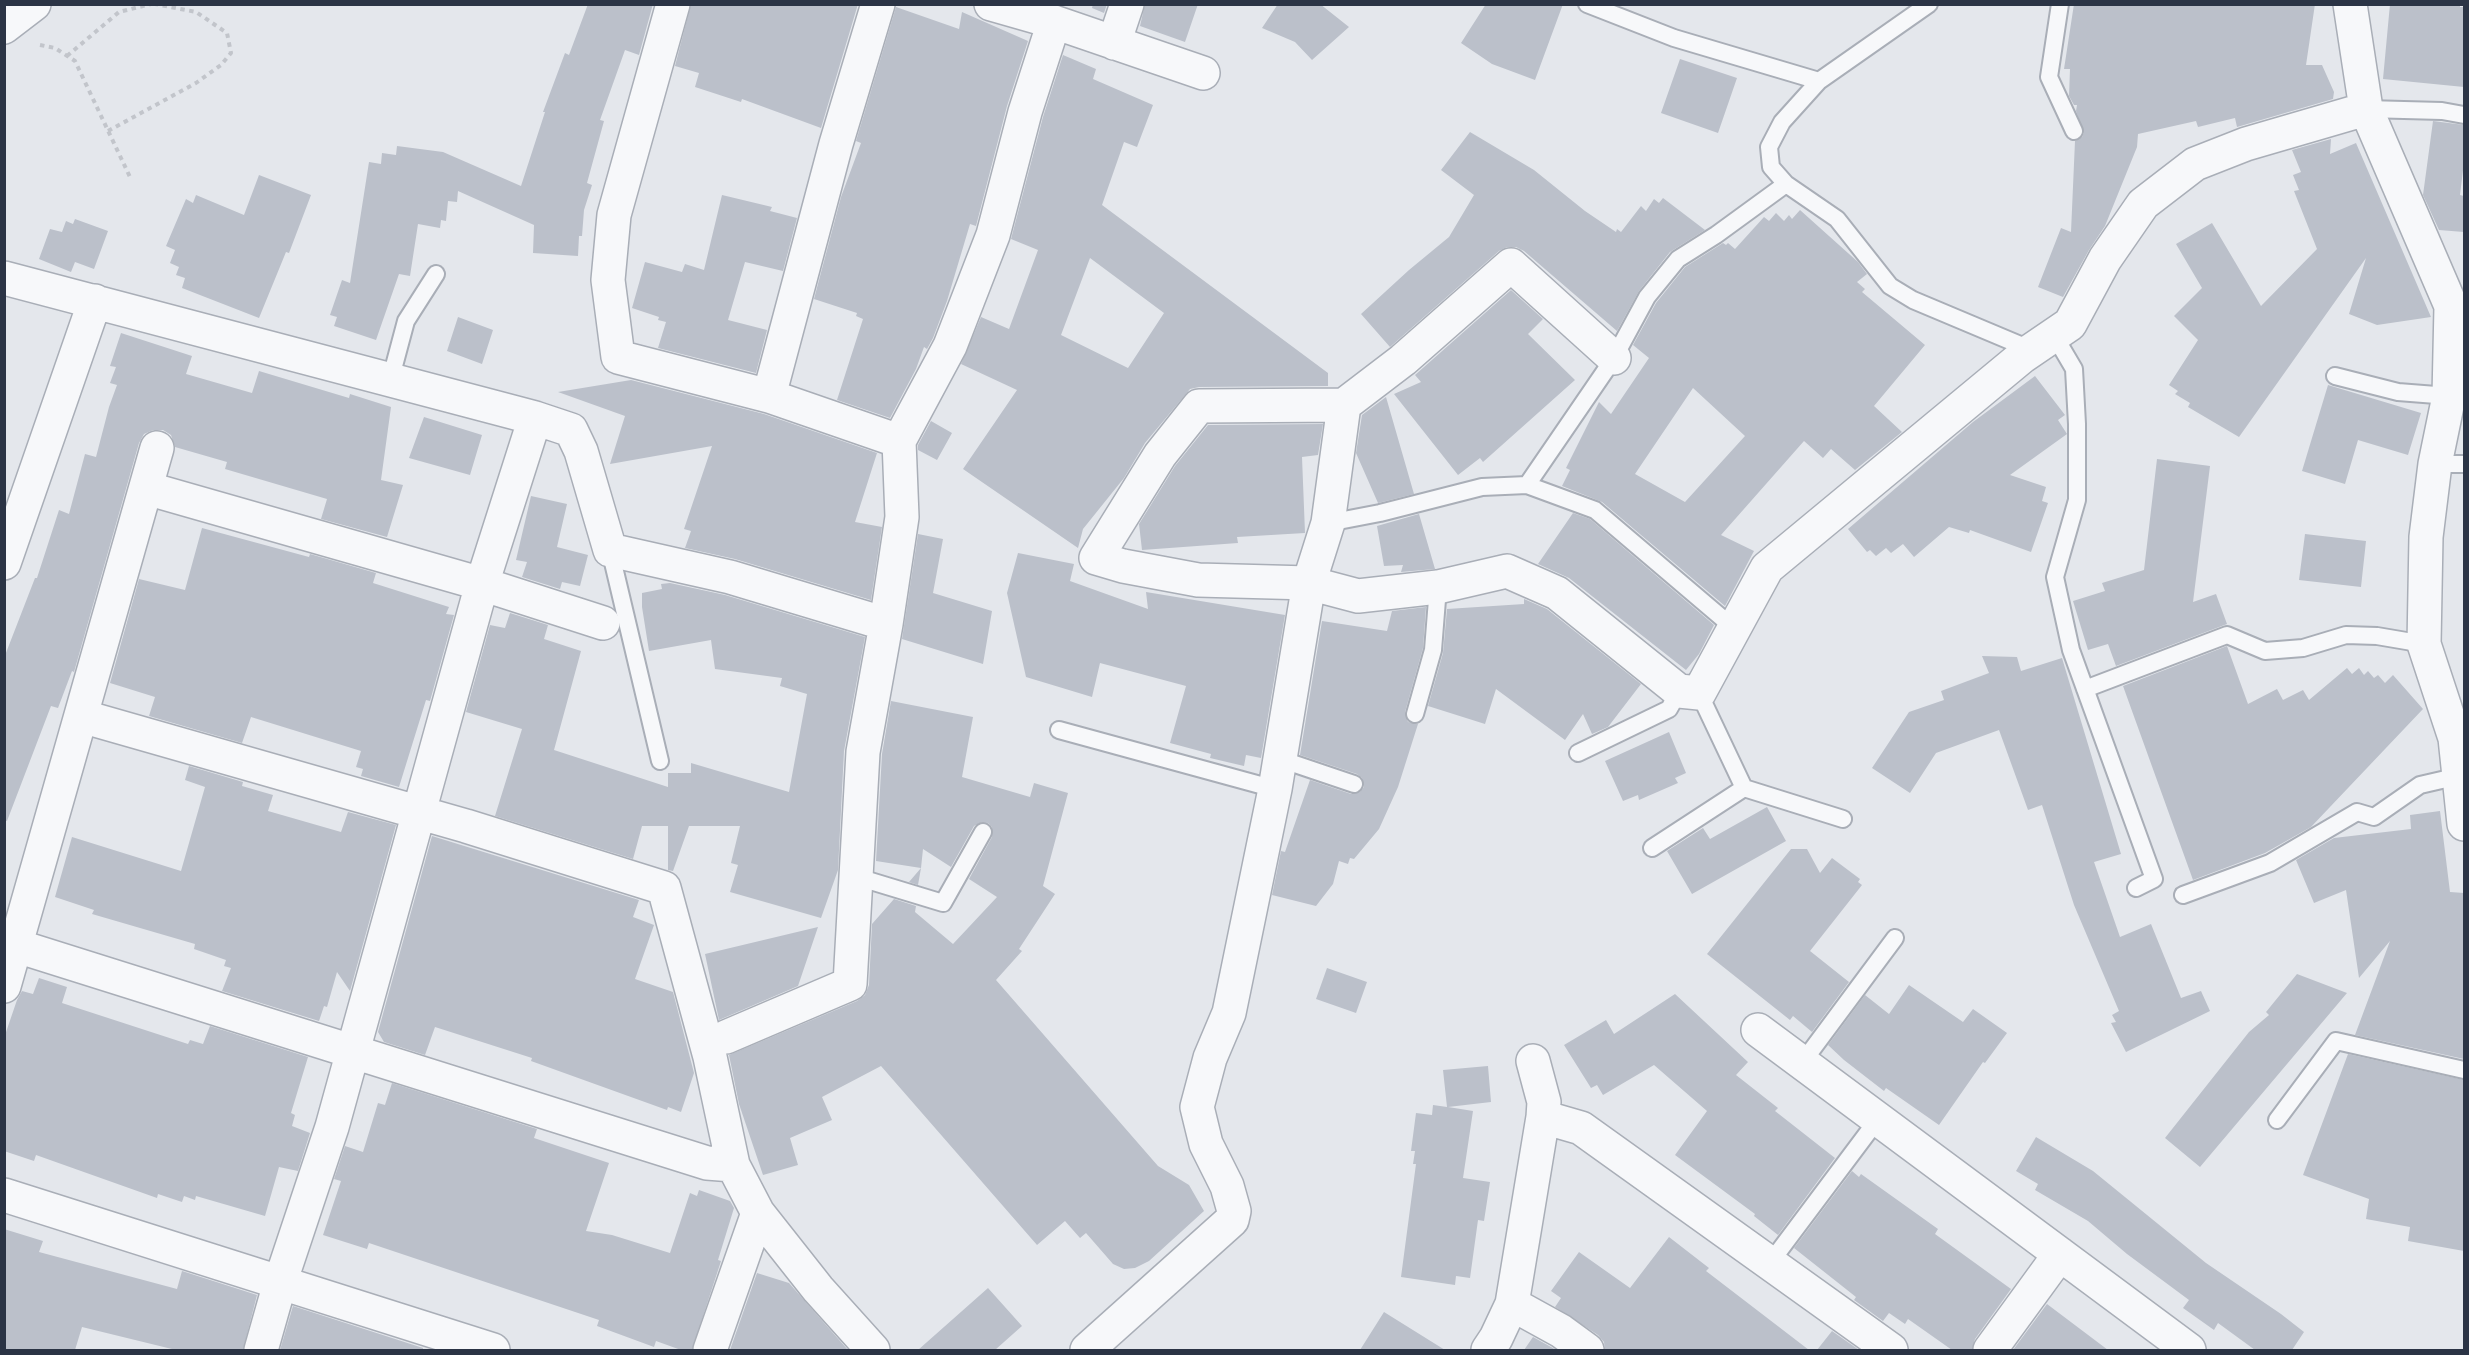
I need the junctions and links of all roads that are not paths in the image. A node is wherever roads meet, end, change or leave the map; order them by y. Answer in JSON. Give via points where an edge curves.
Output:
{"nodes":[{"id":1,"x":34,"y":4,"type":"edge"},
{"id":2,"x":673,"y":4,"type":"edge"},
{"id":3,"x":878,"y":4,"type":"edge"},
{"id":4,"x":991,"y":4,"type":"edge"},
{"id":5,"x":1127,"y":4,"type":"edge"},
{"id":6,"x":1587,"y":4,"type":"edge"},
{"id":7,"x":1929,"y":4,"type":"edge"},
{"id":8,"x":2060,"y":4,"type":"edge"},
{"id":9,"x":2350,"y":4,"type":"edge"},
{"id":10,"x":1054,"y":22,"type":"junction"},
{"id":11,"x":4,"y":27,"type":"edge"},
{"id":12,"x":1114,"y":43,"type":"junction"},
{"id":13,"x":1203,"y":73,"type":"dead end"},
{"id":14,"x":1819,"y":81,"type":"junction"},
{"id":15,"x":2366,"y":109,"type":"junction"},
{"id":16,"x":2464,"y":115,"type":"edge"},
{"id":17,"x":2074,"y":132,"type":"dead end"},
{"id":18,"x":1786,"y":184,"type":"junction"},
{"id":19,"x":436,"y":274,"type":"dead end"},
{"id":20,"x":4,"y":278,"type":"edge"},
{"id":21,"x":2458,"y":295,"type":"edge"},
{"id":22,"x":95,"y":301,"type":"junction"},
{"id":23,"x":2043,"y":342,"type":"junction"},
{"id":24,"x":1614,"y":358,"type":"junction"},
{"id":25,"x":2335,"y":376,"type":"dead end"},
{"id":26,"x":390,"y":381,"type":"junction"},
{"id":27,"x":769,"y":396,"type":"junction"},
{"id":28,"x":2449,"y":396,"type":"junction"},
{"id":29,"x":1344,"y":405,"type":"junction"},
{"id":30,"x":535,"y":418,"type":"junction"},
{"id":31,"x":899,"y":441,"type":"junction"},
{"id":32,"x":157,"y":448,"type":"dead end"},
{"id":33,"x":2450,"y":464,"type":"edge"},
{"id":34,"x":1527,"y":485,"type":"junction"},
{"id":35,"x":146,"y":488,"type":"junction"},
{"id":36,"x":1328,"y":523,"type":"junction"},
{"id":37,"x":610,"y":550,"type":"junction"},
{"id":38,"x":4,"y":563,"type":"edge"},
{"id":39,"x":1309,"y":583,"type":"junction"},
{"id":40,"x":482,"y":584,"type":"junction"},
{"id":41,"x":1438,"y":587,"type":"junction"},
{"id":42,"x":603,"y":623,"type":"dead end"},
{"id":43,"x":886,"y":624,"type":"junction"},
{"id":44,"x":1735,"y":629,"type":"junction"},
{"id":45,"x":2424,"y":644,"type":"junction"},
{"id":46,"x":2085,"y":689,"type":"junction"},
{"id":47,"x":1689,"y":692,"type":"junction"},
{"id":48,"x":1415,"y":714,"type":"dead end"},
{"id":49,"x":81,"y":716,"type":"junction"},
{"id":50,"x":1059,"y":730,"type":"dead end"},
{"id":51,"x":2460,"y":741,"type":"edge"},
{"id":52,"x":1578,"y":753,"type":"dead end"},
{"id":53,"x":660,"y":761,"type":"dead end"},
{"id":54,"x":1277,"y":774,"type":"junction"},
{"id":55,"x":2459,"y":776,"type":"junction"},
{"id":56,"x":1354,"y":784,"type":"dead end"},
{"id":57,"x":1744,"y":788,"type":"junction"},
{"id":58,"x":420,"y":813,"type":"junction"},
{"id":59,"x":1843,"y":819,"type":"dead end"},
{"id":60,"x":2464,"y":824,"type":"edge"},
{"id":61,"x":983,"y":832,"type":"dead end"},
{"id":62,"x":1652,"y":848,"type":"dead end"},
{"id":63,"x":854,"y":876,"type":"junction"},
{"id":64,"x":2136,"y":888,"type":"dead end"},
{"id":65,"x":2183,"y":895,"type":"dead end"},
{"id":66,"x":1895,"y":938,"type":"dead end"},
{"id":67,"x":16,"y":946,"type":"junction"},
{"id":68,"x":4,"y":986,"type":"edge"},
{"id":69,"x":1758,"y":1030,"type":"dead end"},
{"id":70,"x":726,"y":1037,"type":"dead end"},
{"id":71,"x":354,"y":1050,"type":"junction"},
{"id":72,"x":1533,"y":1061,"type":"dead end"},
{"id":73,"x":1802,"y":1063,"type":"junction"},
{"id":74,"x":2464,"y":1070,"type":"edge"},
{"id":75,"x":1543,"y":1117,"type":"junction"},
{"id":76,"x":1878,"y":1119,"type":"junction"},
{"id":77,"x":2277,"y":1120,"type":"dead end"},
{"id":78,"x":734,"y":1165,"type":"junction"},
{"id":79,"x":4,"y":1195,"type":"edge"},
{"id":80,"x":758,"y":1213,"type":"junction"},
{"id":81,"x":2060,"y":1254,"type":"junction"},
{"id":82,"x":1770,"y":1263,"type":"junction"},
{"id":83,"x":280,"y":1283,"type":"junction"},
{"id":84,"x":1512,"y":1304,"type":"junction"},
{"id":85,"x":261,"y":1350,"type":"edge"},
{"id":86,"x":494,"y":1350,"type":"edge"},
{"id":87,"x":710,"y":1350,"type":"edge"},
{"id":88,"x":873,"y":1350,"type":"edge"},
{"id":89,"x":1087,"y":1350,"type":"edge"},
{"id":90,"x":1488,"y":1350,"type":"edge"},
{"id":91,"x":1587,"y":1350,"type":"edge"},
{"id":92,"x":1891,"y":1350,"type":"edge"},
{"id":93,"x":1990,"y":1350,"type":"edge"},
{"id":94,"x":2189,"y":1350,"type":"edge"}],
"edges":[{"from":1,"to":11,"type":"street"},
{"from":2,"to":27,"type":"street","via":[[614,215],[608,280],[618,357]]},
{"from":3,"to":27,"type":"street"},
{"from":4,"to":10,"type":"street"},
{"from":5,"to":12,"type":"street"},
{"from":6,"to":14,"type":"lane","via":[[1674,38]]},
{"from":7,"to":14,"type":"lane"},
{"from":8,"to":17,"type":"lane","via":[[2049,76]]},
{"from":9,"to":15,"type":"street"},
{"from":10,"to":12,"type":"street"},
{"from":10,"to":31,"type":"street","via":[[1025,112],[993,235],[950,346]]},
{"from":12,"to":13,"type":"street"},
{"from":14,"to":18,"type":"lane","via":[[1782,122],[1769,147],[1771,167]]},
{"from":15,"to":16,"type":"lane"},
{"from":15,"to":21,"type":"street"},
{"from":15,"to":23,"type":"street","via":[[2246,144],[2195,165],[2143,204],[2105,259],[2070,324]]},
{"from":18,"to":23,"type":"lane","via":[[1837,219],[1890,286],[1913,300]]},
{"from":18,"to":24,"type":"lane","via":[[1678,259],[1647,297]]},
{"from":19,"to":26,"type":"lane","via":[[406,321]]},
{"from":20,"to":22,"type":"street"},
{"from":21,"to":28,"type":"street"},
{"from":22,"to":26,"type":"street"},
{"from":22,"to":38,"type":"street"},
{"from":23,"to":44,"type":"street","via":[[1767,568]]},
{"from":23,"to":46,"type":"lane","via":[[2074,369],[2077,500],[2055,577],[2071,650]]},
{"from":24,"to":29,"type":"street","via":[[1511,265],[1403,360]]},
{"from":24,"to":34,"type":"lane"},
{"from":25,"to":28,"type":"lane","via":[[2398,392]]},
{"from":26,"to":30,"type":"street"},
{"from":27,"to":31,"type":"street"},
{"from":28,"to":33,"type":"street"},
{"from":29,"to":36,"type":"street"},
{"from":29,"to":39,"type":"street","via":[[1199,406],[1160,454],[1096,558],[1198,580]]},
{"from":30,"to":37,"type":"street","via":[[571,430],[581,451]]},
{"from":30,"to":40,"type":"street"},
{"from":31,"to":43,"type":"street","via":[[902,517]]},
{"from":32,"to":35,"type":"street"},
{"from":33,"to":45,"type":"street","via":[[2426,537]]},
{"from":34,"to":36,"type":"lane","via":[[1482,487]]},
{"from":34,"to":44,"type":"lane","via":[[1595,510]]},
{"from":35,"to":40,"type":"street"},
{"from":35,"to":49,"type":"street"},
{"from":36,"to":39,"type":"street"},
{"from":37,"to":43,"type":"street","via":[[730,577]]},
{"from":37,"to":53,"type":"lane"},
{"from":39,"to":41,"type":"street","via":[[1358,596]]},
{"from":39,"to":54,"type":"street"},
{"from":40,"to":42,"type":"street"},
{"from":40,"to":58,"type":"street"},
{"from":41,"to":47,"type":"street","via":[[1507,571],[1557,593]]},
{"from":41,"to":48,"type":"lane","via":[[1433,650]]},
{"from":43,"to":63,"type":"street","via":[[862,752]]},
{"from":44,"to":47,"type":"street"},
{"from":45,"to":46,"type":"lane","via":[[2346,635],[2303,648],[2265,651],[2227,635]]},
{"from":45,"to":51,"type":"street"},
{"from":46,"to":64,"type":"lane","via":[[2154,879]]},
{"from":47,"to":52,"type":"lane","via":[[1669,709]]},
{"from":47,"to":57,"type":"lane"},
{"from":49,"to":58,"type":"street"},
{"from":49,"to":67,"type":"street"},
{"from":50,"to":54,"type":"lane"},
{"from":51,"to":55,"type":"street"},
{"from":54,"to":56,"type":"lane"},
{"from":54,"to":89,"type":"street","via":[[1229,1012],[1210,1058],[1197,1107],[1206,1144],[1227,1186],[1234,1211],[1232,1220]]},
{"from":55,"to":60,"type":"street"},
{"from":55,"to":65,"type":"lane","via":[[2420,784],[2374,817],[2357,812],[2270,863]]},
{"from":57,"to":59,"type":"lane"},
{"from":57,"to":62,"type":"lane"},
{"from":58,"to":71,"type":"street"},
{"from":58,"to":78,"type":"street","via":[[664,888]]},
{"from":61,"to":63,"type":"lane","via":[[943,903]]},
{"from":63,"to":70,"type":"street","via":[[850,984]]},
{"from":66,"to":73,"type":"lane"},
{"from":67,"to":68,"type":"street"},
{"from":67,"to":71,"type":"street"},
{"from":69,"to":73,"type":"street"},
{"from":71,"to":78,"type":"street","via":[[707,1162]]},
{"from":71,"to":83,"type":"street"},
{"from":72,"to":75,"type":"street","via":[[1544,1102]]},
{"from":73,"to":76,"type":"street"},
{"from":74,"to":77,"type":"lane","via":[[2336,1041]]},
{"from":75,"to":82,"type":"street","via":[[1581,1128]]},
{"from":75,"to":84,"type":"street"},
{"from":76,"to":81,"type":"street"},
{"from":76,"to":82,"type":"lane"},
{"from":78,"to":80,"type":"street"},
{"from":79,"to":83,"type":"street"},
{"from":80,"to":87,"type":"street"},
{"from":80,"to":88,"type":"street"},
{"from":81,"to":93,"type":"street"},
{"from":81,"to":94,"type":"street"},
{"from":82,"to":92,"type":"street"},
{"from":83,"to":85,"type":"street"},
{"from":83,"to":86,"type":"street"},
{"from":84,"to":90,"type":"street"},
{"from":84,"to":91,"type":"street"}]}
